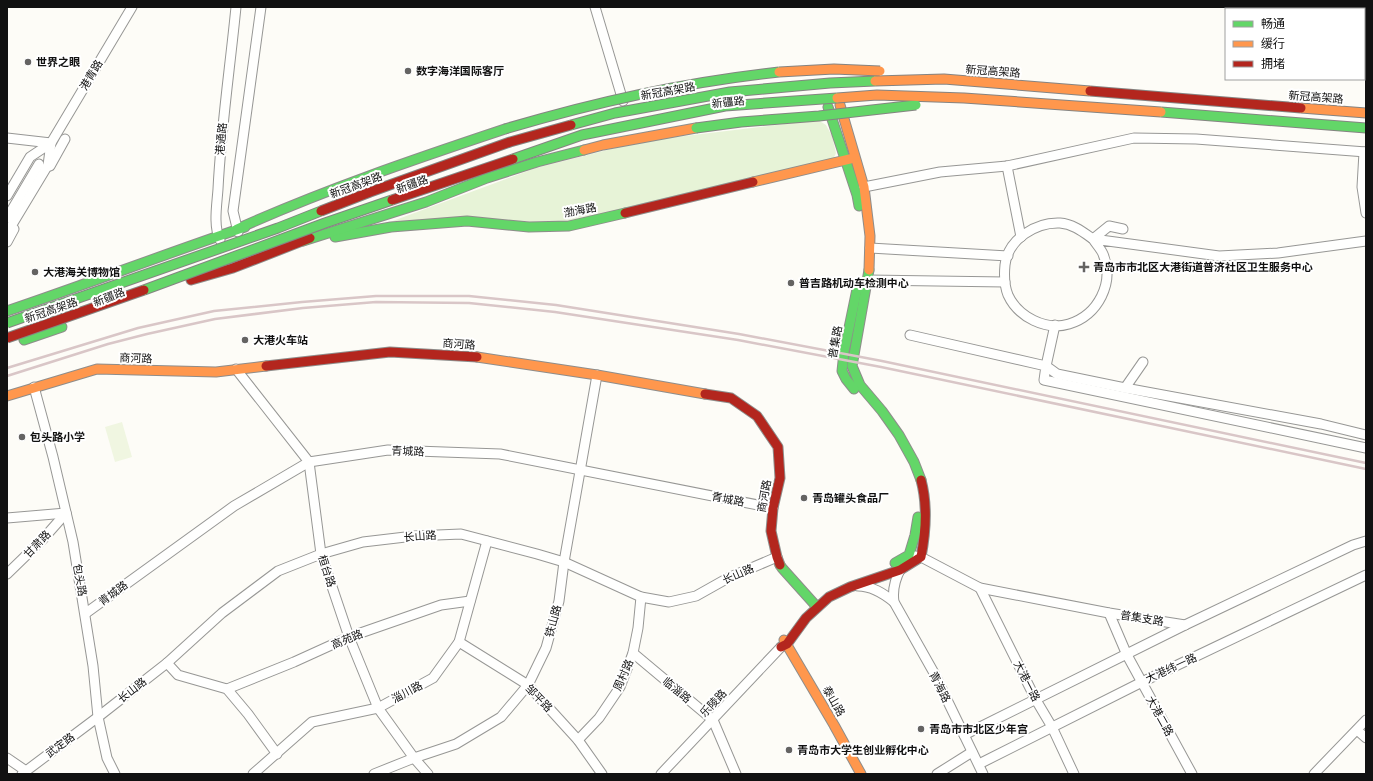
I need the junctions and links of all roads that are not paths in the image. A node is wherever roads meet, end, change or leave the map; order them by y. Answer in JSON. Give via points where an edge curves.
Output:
{"nodes":[{"id":1,"x":132,"y":7,"type":"edge"},
{"id":2,"x":236,"y":7,"type":"edge"},
{"id":3,"x":261,"y":7,"type":"edge"},
{"id":4,"x":594,"y":7,"type":"edge"},
{"id":5,"x":824,"y":73,"type":"junction"},
{"id":6,"x":944,"y":79,"type":"junction"},
{"id":7,"x":964,"y":98,"type":"junction"},
{"id":8,"x":624,"y":104,"type":"junction"},
{"id":9,"x":828,"y":107,"type":"junction"},
{"id":10,"x":841,"y":107,"type":"junction"},
{"id":11,"x":1366,"y":113,"type":"edge"},
{"id":12,"x":1366,"y":128,"type":"edge"},
{"id":13,"x":7,"y":138,"type":"edge"},
{"id":14,"x":65,"y":139,"type":"dead end"},
{"id":15,"x":51,"y":143,"type":"junction"},
{"id":16,"x":1365,"y":152,"type":"edge"},
{"id":17,"x":856,"y":157,"type":"junction"},
{"id":18,"x":845,"y":160,"type":"junction"},
{"id":19,"x":39,"y":164,"type":"dead end"},
{"id":20,"x":1008,"y":166,"type":"junction"},
{"id":21,"x":864,"y":187,"type":"junction"},
{"id":22,"x":7,"y":196,"type":"edge"},
{"id":23,"x":1366,"y":213,"type":"edge"},
{"id":24,"x":7,"y":218,"type":"edge"},
{"id":25,"x":237,"y":229,"type":"junction"},
{"id":26,"x":1123,"y":229,"type":"dead end"},
{"id":27,"x":7,"y":233,"type":"edge"},
{"id":28,"x":218,"y":236,"type":"junction"},
{"id":29,"x":1021,"y":237,"type":"junction"},
{"id":30,"x":1093,"y":239,"type":"junction"},
{"id":31,"x":303,"y":241,"type":"junction"},
{"id":32,"x":1366,"y":241,"type":"edge"},
{"id":33,"x":7,"y":242,"type":"edge"},
{"id":34,"x":870,"y":248,"type":"junction"},
{"id":35,"x":1008,"y":256,"type":"junction"},
{"id":36,"x":253,"y":260,"type":"junction"},
{"id":37,"x":233,"y":268,"type":"junction"},
{"id":38,"x":868,"y":280,"type":"junction"},
{"id":39,"x":1005,"y":282,"type":"junction"},
{"id":40,"x":7,"y":312,"type":"edge"},
{"id":41,"x":7,"y":323,"type":"edge"},
{"id":42,"x":1056,"y":325,"type":"junction"},
{"id":43,"x":910,"y":335,"type":"dead end"},
{"id":44,"x":7,"y":338,"type":"edge"},
{"id":45,"x":7,"y":346,"type":"edge"},
{"id":46,"x":1143,"y":362,"type":"dead end"},
{"id":47,"x":1046,"y":366,"type":"junction"},
{"id":48,"x":236,"y":369,"type":"junction"},
{"id":49,"x":597,"y":375,"type":"junction"},
{"id":50,"x":34,"y":387,"type":"junction"},
{"id":51,"x":1125,"y":388,"type":"junction"},
{"id":52,"x":7,"y":396,"type":"edge"},
{"id":53,"x":1366,"y":435,"type":"edge"},
{"id":54,"x":1366,"y":448,"type":"edge"},
{"id":55,"x":309,"y":462,"type":"junction"},
{"id":56,"x":580,"y":470,"type":"junction"},
{"id":57,"x":773,"y":508,"type":"junction"},
{"id":58,"x":66,"y":513,"type":"junction"},
{"id":59,"x":7,"y":518,"type":"edge"},
{"id":60,"x":487,"y":540,"type":"junction"},
{"id":61,"x":1366,"y":541,"type":"edge"},
{"id":62,"x":321,"y":554,"type":"junction"},
{"id":63,"x":909,"y":555,"type":"junction"},
{"id":64,"x":777,"y":557,"type":"junction"},
{"id":65,"x":921,"y":557,"type":"junction"},
{"id":66,"x":564,"y":562,"type":"junction"},
{"id":67,"x":900,"y":570,"type":"junction"},
{"id":68,"x":7,"y":574,"type":"edge"},
{"id":69,"x":1366,"y":575,"type":"edge"},
{"id":70,"x":850,"y":587,"type":"junction"},
{"id":71,"x":800,"y":588,"type":"junction"},
{"id":72,"x":980,"y":588,"type":"junction"},
{"id":73,"x":640,"y":597,"type":"junction"},
{"id":74,"x":470,"y":601,"type":"junction"},
{"id":75,"x":894,"y":602,"type":"junction"},
{"id":76,"x":817,"y":603,"type":"junction"},
{"id":77,"x":86,"y":613,"type":"junction"},
{"id":78,"x":1109,"y":613,"type":"junction"},
{"id":79,"x":801,"y":614,"type":"junction"},
{"id":80,"x":1185,"y":625,"type":"junction"},
{"id":81,"x":350,"y":638,"type":"junction"},
{"id":82,"x":459,"y":642,"type":"junction"},
{"id":83,"x":784,"y":644,"type":"junction"},
{"id":84,"x":633,"y":653,"type":"junction"},
{"id":85,"x":1127,"y":654,"type":"junction"},
{"id":86,"x":167,"y":662,"type":"junction"},
{"id":87,"x":1142,"y":682,"type":"junction"},
{"id":88,"x":528,"y":685,"type":"junction"},
{"id":89,"x":227,"y":690,"type":"junction"},
{"id":90,"x":1036,"y":700,"type":"junction"},
{"id":91,"x":378,"y":708,"type":"junction"},
{"id":92,"x":98,"y":717,"type":"junction"},
{"id":93,"x":713,"y":720,"type":"junction"},
{"id":94,"x":1366,"y":720,"type":"edge"},
{"id":95,"x":1052,"y":728,"type":"junction"},
{"id":96,"x":1357,"y":730,"type":"junction"},
{"id":97,"x":964,"y":735,"type":"junction"},
{"id":98,"x":1366,"y":738,"type":"edge"},
{"id":99,"x":578,"y":740,"type":"junction"},
{"id":100,"x":972,"y":752,"type":"junction"},
{"id":101,"x":277,"y":754,"type":"junction"},
{"id":102,"x":7,"y":758,"type":"edge"},
{"id":103,"x":414,"y":758,"type":"junction"},
{"id":104,"x":979,"y":764,"type":"junction"},
{"id":105,"x":24,"y":772,"type":"edge"},
{"id":106,"x":115,"y":774,"type":"edge"},
{"id":107,"x":253,"y":774,"type":"edge"},
{"id":108,"x":374,"y":774,"type":"edge"},
{"id":109,"x":428,"y":774,"type":"edge"},
{"id":110,"x":602,"y":774,"type":"edge"},
{"id":111,"x":661,"y":774,"type":"edge"},
{"id":112,"x":736,"y":774,"type":"edge"},
{"id":113,"x":852,"y":774,"type":"edge"},
{"id":114,"x":861,"y":774,"type":"edge"},
{"id":115,"x":937,"y":774,"type":"edge"},
{"id":116,"x":983,"y":774,"type":"edge"},
{"id":117,"x":1074,"y":774,"type":"edge"},
{"id":118,"x":1192,"y":774,"type":"edge"},
{"id":119,"x":1314,"y":774,"type":"edge"}],
"edges":[{"from":1,"to":15,"type":"street","name":"港青路"},
{"from":2,"to":28,"type":"street","name":"港通路","via":[[220,143],[216,218]]},
{"from":3,"to":25,"type":"street","name":"港通路","via":[[233,211]]},
{"from":4,"to":8,"type":"street"},
{"from":5,"to":8,"type":"main road","name":"新疆路","via":[[757,79]]},
{"from":5,"to":9,"type":"main road","name":"普集路"},
{"from":5,"to":10,"type":"main road"},
{"from":6,"to":11,"type":"main road","name":"新冠高架路","bridge":true},
{"from":6,"to":25,"type":"main road","bridge":true,"via":[[869,70],[794,70],[727,78],[638,94],[540,119],[401,164]]},
{"from":6,"to":41,"type":"main road","name":"新冠高架路","bridge":true,"via":[[830,83],[730,92],[615,113],[560,127],[510,142],[278,228]]},
{"from":7,"to":12,"type":"main road","name":"新冠高架路","bridge":true},
{"from":7,"to":31,"type":"main road","bridge":true,"via":[[818,116],[741,122],[603,145],[537,162],[426,202]]},
{"from":7,"to":44,"type":"main road","name":"新冠高架路","bridge":true,"via":[[877,95],[725,106],[582,135],[325,223]]},
{"from":8,"to":25,"type":"main road","name":"新疆路","via":[[572,116],[506,136],[326,202]]},
{"from":9,"to":10,"type":"main road","name":"新疆路"},
{"from":9,"to":18,"type":"main road","name":"普集路"},
{"from":9,"to":31,"type":"main road","name":"新疆路","via":[[784,108],[703,117],[589,138],[527,156],[376,209]]},
{"from":10,"to":17,"type":"main road"},
{"from":13,"to":15,"type":"street"},
{"from":14,"to":33,"type":"street"},
{"from":15,"to":22,"type":"street","name":"港青路","via":[[30,158]]},
{"from":15,"to":27,"type":"street","name":"港青路","via":[[48,165]]},
{"from":16,"to":20,"type":"street","via":[[1196,139],[1134,138]]},
{"from":16,"to":23,"type":"street","via":[[1362,187]]},
{"from":17,"to":18,"type":"main road","name":"渤海路"},
{"from":17,"to":21,"type":"main road"},
{"from":18,"to":31,"type":"main road","name":"渤海路","via":[[569,226],[529,227],[467,221],[391,227]]},
{"from":18,"to":63,"type":"main road","name":"普集路","via":[[857,195],[863,240],[862,270],[842,371],[899,448],[916,490],[918,523]]},
{"from":19,"to":24,"type":"street"},
{"from":20,"to":21,"type":"street","via":[[940,172]]},
{"from":20,"to":29,"type":"street"},
{"from":21,"to":34,"type":"main road"},
{"from":25,"to":28,"type":"main road","name":"新疆路"},
{"from":25,"to":36,"type":"street","name":"港通路"},
{"from":26,"to":30,"type":"street","via":[[1109,226]]},
{"from":28,"to":37,"type":"street","name":"港通路"},
{"from":28,"to":40,"type":"main road","name":"新疆路"},
{"from":29,"to":30,"type":"street","via":[[1043,225],[1061,223],[1078,228]]},
{"from":29,"to":35,"type":"street"},
{"from":30,"to":32,"type":"street","via":[[1219,256],[1278,253]]},
{"from":30,"to":42,"type":"street","via":[[1103,254],[1107,271],[1105,289],[1097,305],[1084,317],[1068,325]]},
{"from":31,"to":36,"type":"main road","name":"新疆路"},
{"from":34,"to":35,"type":"street"},
{"from":34,"to":38,"type":"main road"},
{"from":35,"to":39,"type":"street"},
{"from":36,"to":37,"type":"main road","name":"新疆路"},
{"from":37,"to":45,"type":"main road","name":"新疆路","via":[[178,284]]},
{"from":38,"to":39,"type":"street"},
{"from":38,"to":65,"type":"main road","via":[[852,366],[853,374],[904,441],[916,469],[924,492],[926,509]]},
{"from":39,"to":42,"type":"street","via":[[1008,295],[1018,310],[1033,321],[1050,326]]},
{"from":42,"to":47,"type":"street"},
{"from":43,"to":47,"type":"street"},
{"from":46,"to":51,"type":"street"},
{"from":47,"to":51,"type":"street","via":[[1057,374]]},
{"from":47,"to":54,"type":"street","via":[[1044,380]]},
{"from":48,"to":49,"type":"main road","name":"商河路","via":[[390,352],[476,357]]},
{"from":48,"to":50,"type":"main road","name":"商河路","via":[[216,372],[97,369]]},
{"from":48,"to":55,"type":"street"},
{"from":49,"to":56,"type":"street","name":"铁山路"},
{"from":49,"to":57,"type":"main road","name":"商河路","via":[[731,398],[757,416],[778,447],[780,478]]},
{"from":50,"to":52,"type":"main road","name":"商河路"},
{"from":50,"to":58,"type":"street","name":"包头路"},
{"from":51,"to":53,"type":"street","via":[[1321,424]]},
{"from":55,"to":56,"type":"street","name":"青城路","via":[[388,450],[500,454]]},
{"from":55,"to":62,"type":"street","name":"桓台路"},
{"from":55,"to":77,"type":"street","name":"青城路","via":[[234,506]]},
{"from":56,"to":57,"type":"street","name":"青城路"},
{"from":56,"to":66,"type":"street","name":"铁山路"},
{"from":57,"to":64,"type":"main road","name":"商河路","via":[[772,531]]},
{"from":58,"to":59,"type":"street"},
{"from":58,"to":68,"type":"street","name":"甘肃路"},
{"from":58,"to":77,"type":"street","name":"包头路","via":[[74,542]]},
{"from":60,"to":62,"type":"street","name":"长山路","via":[[461,534],[414,536],[363,542]]},
{"from":60,"to":66,"type":"street","name":"长山路"},
{"from":60,"to":74,"type":"street","name":"淄川路"},
{"from":61,"to":80,"type":"street"},
{"from":62,"to":81,"type":"street","name":"桓台路"},
{"from":62,"to":86,"type":"street","name":"长山路","via":[[278,571],[222,613]]},
{"from":63,"to":65,"type":"street","name":"普集支路"},
{"from":63,"to":67,"type":"street"},
{"from":63,"to":76,"type":"main road","name":"乐陵路","via":[[829,590],[822,594]]},
{"from":64,"to":71,"type":"main road","name":"商河路","via":[[782,568]]},
{"from":64,"to":73,"type":"street","name":"长山路","via":[[728,578],[696,596],[669,602]]},
{"from":64,"to":76,"type":"main road"},
{"from":65,"to":67,"type":"main road","name":"乐陵路"},
{"from":65,"to":72,"type":"street","name":"普集支路"},
{"from":66,"to":73,"type":"street","name":"长山路"},
{"from":66,"to":88,"type":"street","name":"铁山路","via":[[559,601],[546,648]]},
{"from":67,"to":70,"type":"main road","name":"乐陵路"},
{"from":67,"to":75,"type":"street","via":[[894,584]]},
{"from":69,"to":87,"type":"street","name":"大港纬一路"},
{"from":70,"to":75,"type":"street","name":"青海路","via":[[867,586]]},
{"from":70,"to":76,"type":"main road","name":"乐陵路"},
{"from":71,"to":76,"type":"main road","name":"商河路"},
{"from":71,"to":79,"type":"main road","via":[[804,598]]},
{"from":72,"to":78,"type":"street","name":"普集支路"},
{"from":72,"to":90,"type":"street","name":"大港一路"},
{"from":73,"to":84,"type":"street","name":"周村路"},
{"from":74,"to":81,"type":"street","name":"高苑路","via":[[441,605]]},
{"from":74,"to":82,"type":"street","name":"淄川路"},
{"from":75,"to":97,"type":"street","name":"青海路","via":[[934,673]]},
{"from":76,"to":79,"type":"main road","name":"乐陵路"},
{"from":76,"to":83,"type":"main road","name":"乐陵路"},
{"from":77,"to":92,"type":"street","name":"包头路"},
{"from":78,"to":80,"type":"street","name":"普集支路"},
{"from":78,"to":85,"type":"street","name":"大港二路"},
{"from":79,"to":83,"type":"main road","name":"乐陵路"},
{"from":80,"to":85,"type":"street"},
{"from":81,"to":89,"type":"street","name":"高苑路"},
{"from":81,"to":91,"type":"street","name":"桓台路"},
{"from":82,"to":88,"type":"street","name":"邹平路"},
{"from":82,"to":91,"type":"street","name":"淄川路","via":[[433,678]]},
{"from":83,"to":93,"type":"street","name":"乐陵路"},
{"from":83,"to":113,"type":"main road","name":"泰山路"},
{"from":83,"to":114,"type":"main road","name":"泰山路"},
{"from":84,"to":93,"type":"street","name":"临淄路"},
{"from":84,"to":99,"type":"street","name":"周村路","via":[[620,687],[599,718]]},
{"from":85,"to":87,"type":"street","name":"大港二路"},
{"from":85,"to":90,"type":"street"},
{"from":86,"to":89,"type":"street","via":[[178,675]]},
{"from":86,"to":92,"type":"street","name":"长山路"},
{"from":87,"to":95,"type":"street","name":"大港纬一路"},
{"from":87,"to":118,"type":"street","name":"大港二路"},
{"from":88,"to":99,"type":"street","name":"邹平路"},
{"from":88,"to":103,"type":"street","name":"铁山路","via":[[501,717],[456,744]]},
{"from":89,"to":101,"type":"street"},
{"from":90,"to":95,"type":"street","name":"大港一路"},
{"from":90,"to":97,"type":"street"},
{"from":91,"to":101,"type":"street","name":"淄川路","via":[[312,722]]},
{"from":91,"to":103,"type":"street","name":"桓台路"},
{"from":92,"to":105,"type":"street","name":"武定路"},
{"from":92,"to":106,"type":"street","name":"包头路","via":[[107,758]]},
{"from":93,"to":111,"type":"street","name":"乐陵路"},
{"from":93,"to":112,"type":"street","name":"临淄路"},
{"from":94,"to":96,"type":"street"},
{"from":95,"to":104,"type":"street","name":"大港纬一路"},
{"from":95,"to":117,"type":"street","name":"大港一路"},
{"from":96,"to":98,"type":"street"},
{"from":96,"to":119,"type":"street"},
{"from":97,"to":100,"type":"street","name":"青海路"},
{"from":99,"to":110,"type":"street","name":"邹平路"},
{"from":100,"to":104,"type":"street","name":"青海路"},
{"from":100,"to":115,"type":"street"},
{"from":101,"to":107,"type":"street","name":"淄川路"},
{"from":102,"to":105,"type":"street"},
{"from":103,"to":108,"type":"street","name":"铁山路"},
{"from":103,"to":109,"type":"street","name":"桓台路"},
{"from":104,"to":116,"type":"street","name":"青海路"}]}
